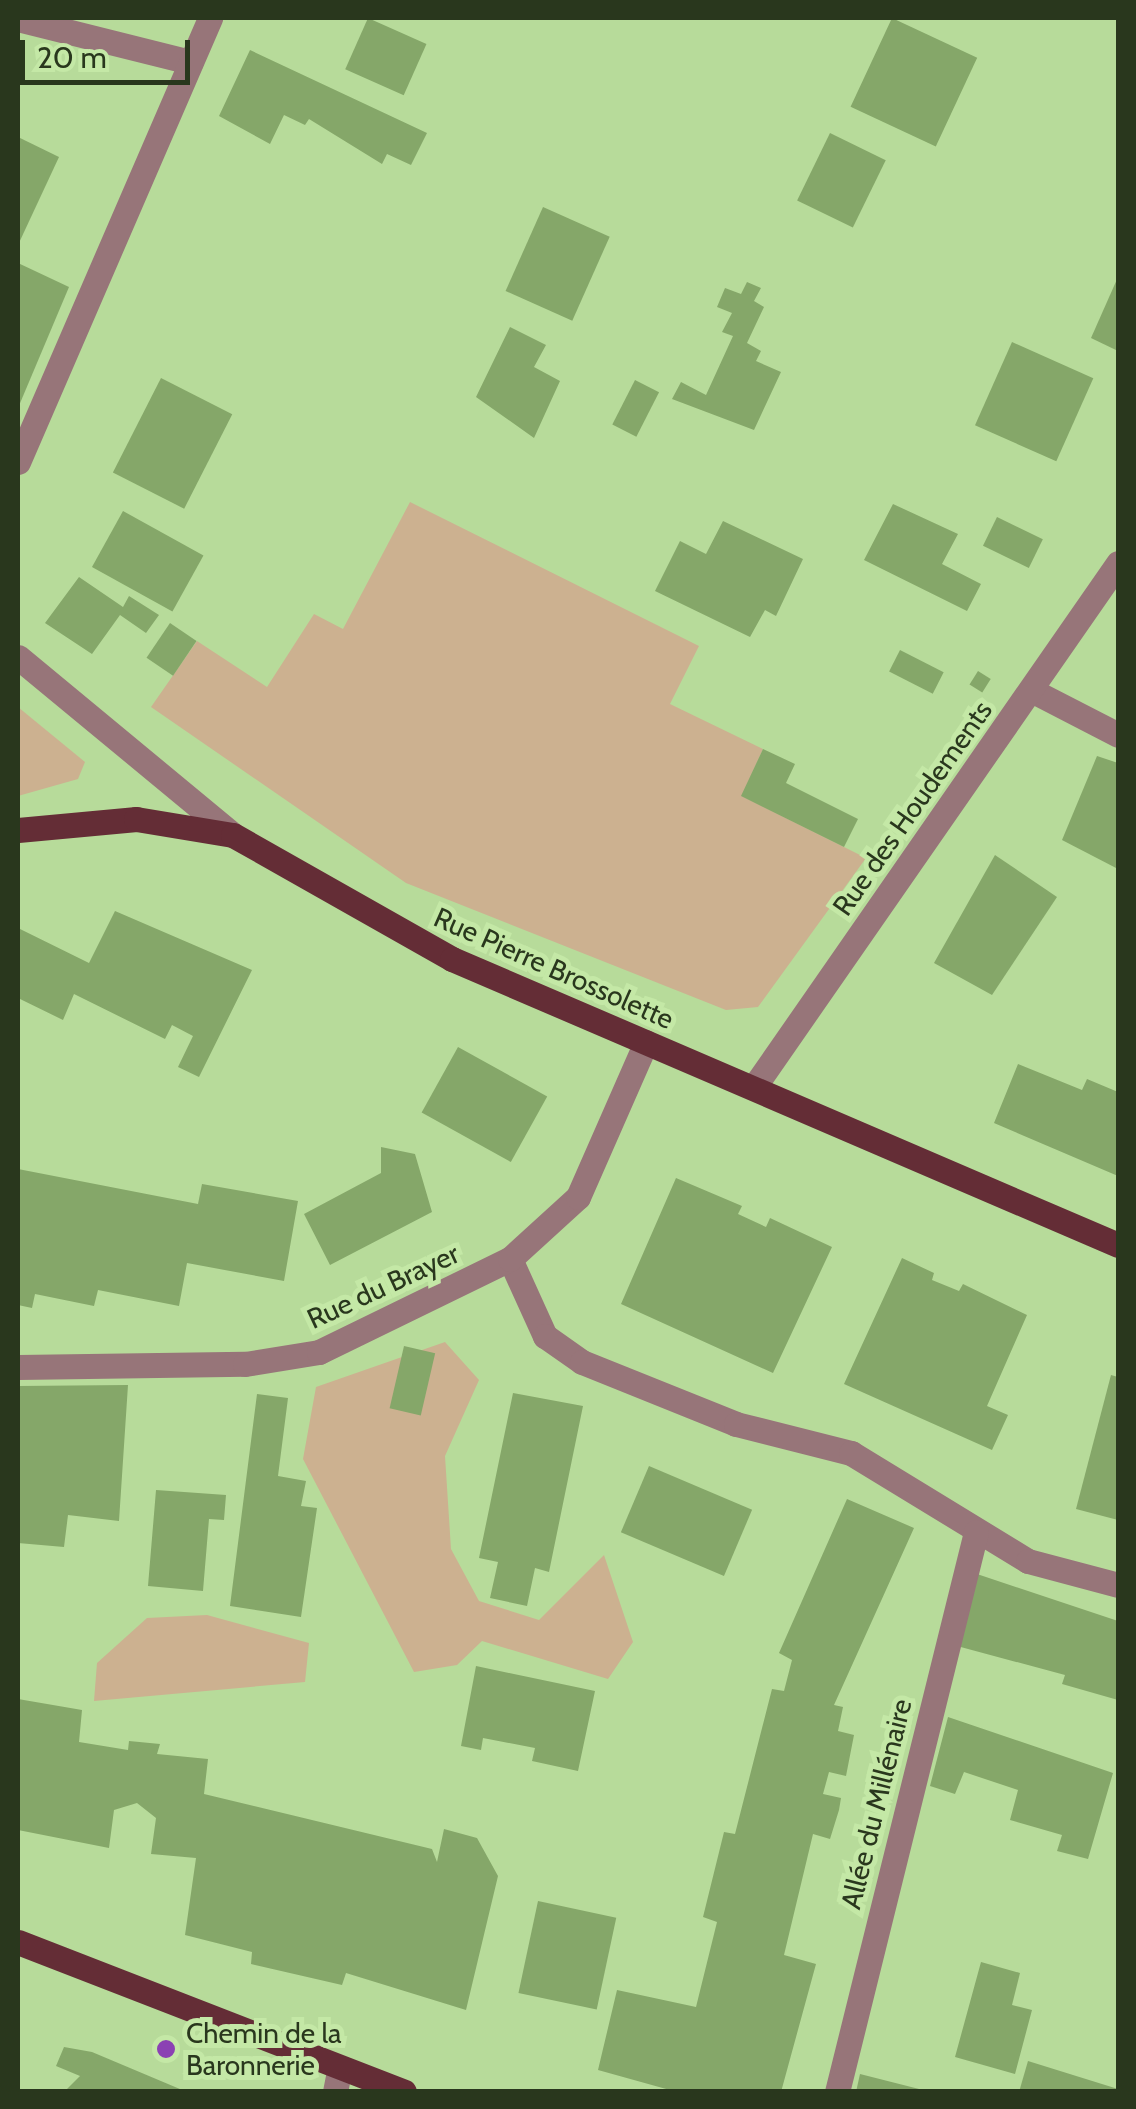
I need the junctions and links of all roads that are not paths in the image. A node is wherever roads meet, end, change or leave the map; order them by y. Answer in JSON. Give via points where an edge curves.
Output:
{"nodes":[{"id":1,"x":18,"y":18,"type":"edge"},
{"id":2,"x":210,"y":18,"type":"edge"},
{"id":3,"x":191,"y":62,"type":"junction"},
{"id":4,"x":18,"y":462,"type":"edge"},
{"id":5,"x":1118,"y":564,"type":"edge"},
{"id":6,"x":18,"y":657,"type":"edge"},
{"id":7,"x":1031,"y":690,"type":"junction"},
{"id":8,"x":1118,"y":735,"type":"edge"},
{"id":9,"x":18,"y":830,"type":"edge"},
{"id":10,"x":233,"y":835,"type":"junction"},
{"id":11,"x":646,"y":1042,"type":"junction"},
{"id":12,"x":754,"y":1087,"type":"junction"},
{"id":13,"x":1118,"y":1244,"type":"edge"},
{"id":14,"x":510,"y":1259,"type":"junction"},
{"id":15,"x":18,"y":1367,"type":"edge"},
{"id":16,"x":976,"y":1532,"type":"junction"},
{"id":17,"x":1118,"y":1585,"type":"edge"},
{"id":18,"x":18,"y":1942,"type":"edge"},
{"id":19,"x":338,"y":2079,"type":"edge"},
{"id":20,"x":404,"y":2092,"type":"edge"},
{"id":21,"x":838,"y":2092,"type":"edge"}],
"edges":[{"from":1,"to":3,"type":"street"},
{"from":2,"to":3,"type":"street"},
{"from":3,"to":4,"type":"street"},
{"from":5,"to":7,"type":"street","name":"Rue des Houdements"},
{"from":6,"to":10,"type":"street","name":"Rue Pierre Brossolette"},
{"from":7,"to":8,"type":"street"},
{"from":7,"to":12,"type":"street","name":"Rue des Houdements"},
{"from":9,"to":10,"type":"main road","via":[[136,819]]},
{"from":10,"to":11,"type":"main road","name":"Rue Pierre Brossolette","via":[[452,959]]},
{"from":11,"to":12,"type":"main road","name":"Rue Pierre Brossolette"},
{"from":11,"to":14,"type":"street","name":"Rue du Brayer","via":[[578,1197]]},
{"from":12,"to":13,"type":"main road","name":"Rue Pierre Brossolette"},
{"from":14,"to":15,"type":"street","name":"Rue du Brayer","via":[[320,1352],[245,1364]]},
{"from":14,"to":16,"type":"street","via":[[545,1336],[582,1362],[736,1424],[852,1453],[918,1488]]},
{"from":16,"to":17,"type":"street","via":[[1028,1561]]},
{"from":16,"to":21,"type":"street","name":"Allée du Millénaire"},
{"from":18,"to":19,"type":"main road"},
{"from":19,"to":20,"type":"main road"}]}
